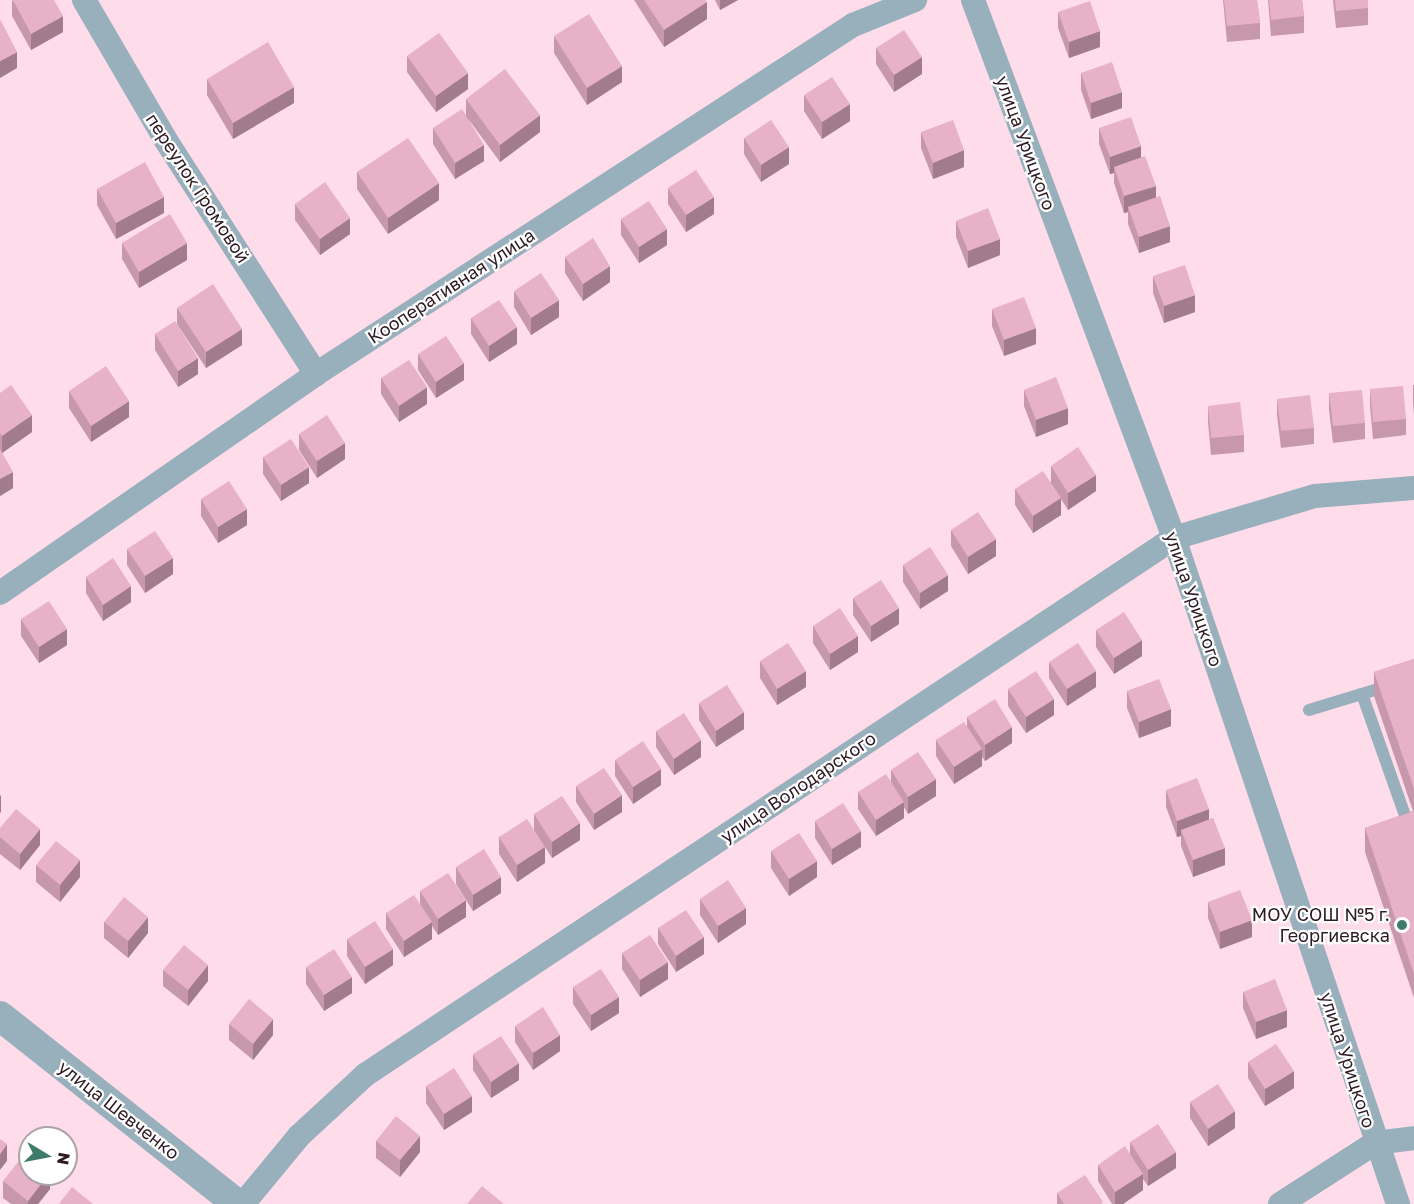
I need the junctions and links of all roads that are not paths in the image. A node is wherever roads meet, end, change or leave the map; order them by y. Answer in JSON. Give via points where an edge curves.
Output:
{"nodes":[{"id":1,"x":84,"y":0,"type":"edge"},
{"id":2,"x":915,"y":0,"type":"edge"},
{"id":3,"x":973,"y":0,"type":"edge"},
{"id":4,"x":316,"y":374,"type":"junction"},
{"id":5,"x":1414,"y":488,"type":"edge"},
{"id":6,"x":1174,"y":538,"type":"junction"},
{"id":7,"x":0,"y":593,"type":"edge"},
{"id":8,"x":1414,"y":678,"type":"edge"},
{"id":9,"x":1362,"y":694,"type":"junction"},
{"id":10,"x":1310,"y":710,"type":"dead end"},
{"id":11,"x":1406,"y":818,"type":"edge"},
{"id":12,"x":0,"y":1016,"type":"edge"},
{"id":13,"x":1414,"y":1138,"type":"edge"},
{"id":14,"x":1375,"y":1143,"type":"junction"},
{"id":15,"x":237,"y":1204,"type":"edge"},
{"id":16,"x":243,"y":1204,"type":"edge"},
{"id":17,"x":1280,"y":1204,"type":"edge"},
{"id":18,"x":1398,"y":1204,"type":"edge"}],
"edges":[{"from":1,"to":4,"type":"street","name":"переулок Громовой","via":[[161,132]]},
{"from":2,"to":4,"type":"street","name":"Кооперативная улица","via":[[853,25]]},
{"from":3,"to":6,"type":"street","name":"улица Урицкого"},
{"from":4,"to":7,"type":"street","name":"Кооперативная улица"},
{"from":5,"to":6,"type":"street","name":"улица Володарского","via":[[1315,496]]},
{"from":6,"to":14,"type":"street","name":"улица Урицкого"},
{"from":6,"to":16,"type":"street","name":"улица Володарского","via":[[365,1075],[299,1136]]},
{"from":8,"to":9,"type":"lane"},
{"from":9,"to":10,"type":"lane"},
{"from":9,"to":11,"type":"lane"},
{"from":12,"to":15,"type":"street","name":"улица Шевченко"},
{"from":13,"to":14,"type":"street"},
{"from":14,"to":17,"type":"street"},
{"from":14,"to":18,"type":"street","name":"улица Урицкого"}]}
